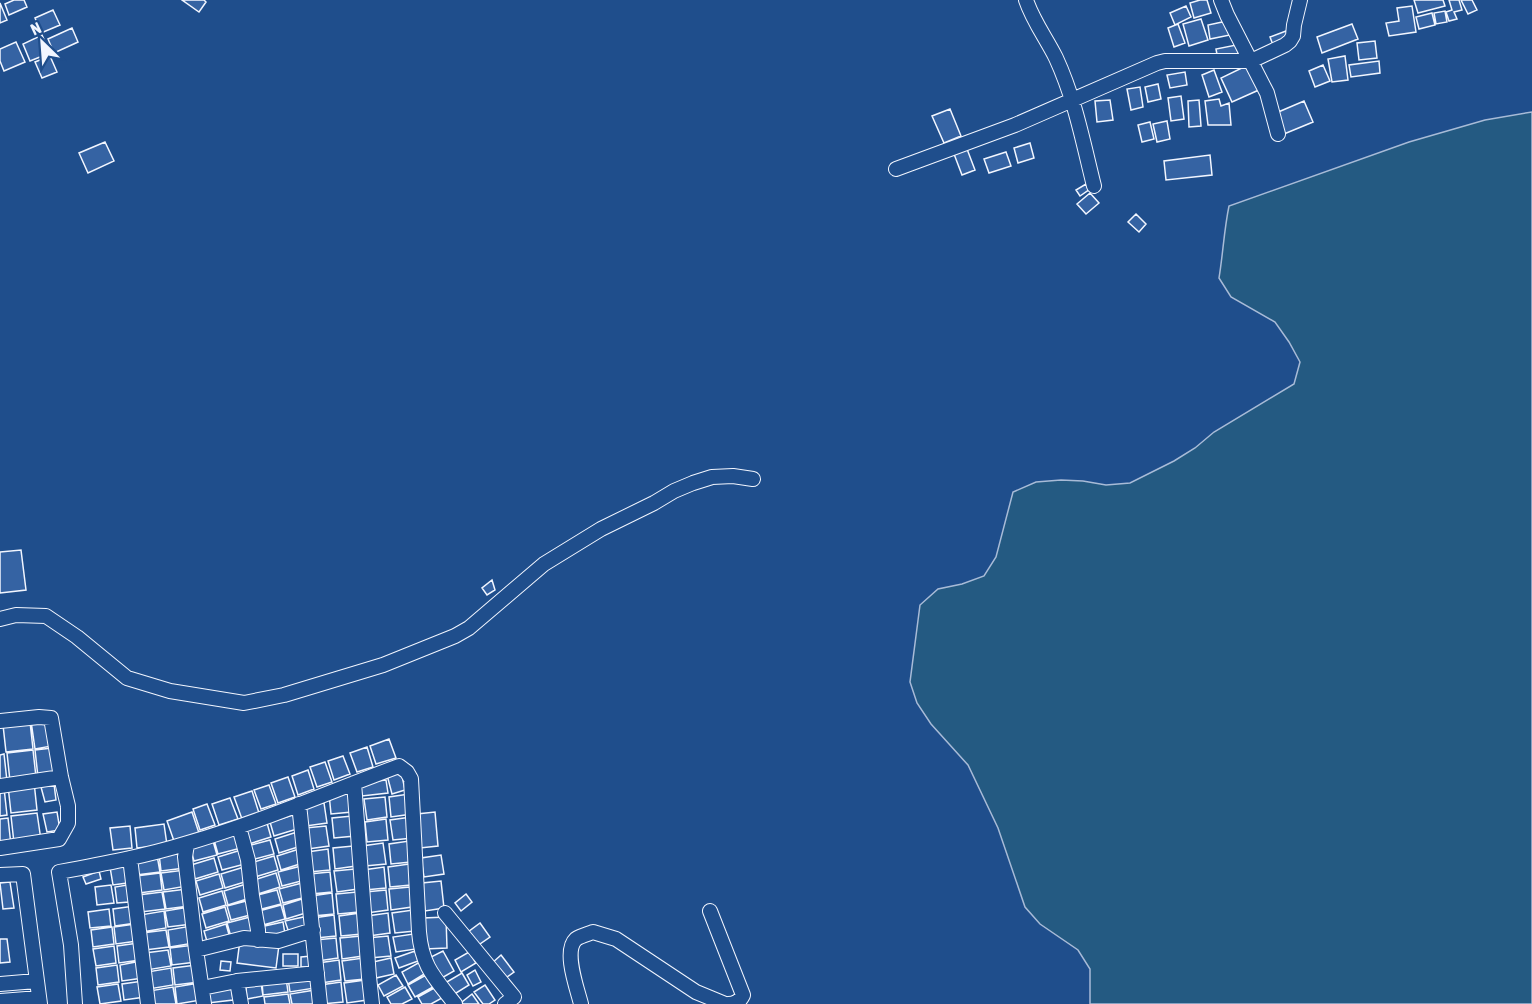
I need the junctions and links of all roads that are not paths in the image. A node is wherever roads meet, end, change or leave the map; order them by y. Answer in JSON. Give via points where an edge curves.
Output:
{"nodes":[{"id":1,"x":1026,"y":0,"type":"edge"},
{"id":2,"x":1221,"y":0,"type":"edge"},
{"id":3,"x":1300,"y":0,"type":"edge"},
{"id":4,"x":1251,"y":61,"type":"junction"},
{"id":5,"x":1073,"y":100,"type":"junction"},
{"id":6,"x":1278,"y":134,"type":"dead end"},
{"id":7,"x":896,"y":169,"type":"dead end"},
{"id":8,"x":1094,"y":186,"type":"dead end"},
{"id":9,"x":753,"y":479,"type":"dead end"},
{"id":10,"x":0,"y":619,"type":"edge"},
{"id":11,"x":0,"y":721,"type":"edge"},
{"id":12,"x":61,"y":777,"type":"junction"},
{"id":13,"x":354,"y":783,"type":"junction"},
{"id":14,"x":0,"y":786,"type":"edge"},
{"id":15,"x":299,"y":804,"type":"junction"},
{"id":16,"x":239,"y":827,"type":"junction"},
{"id":17,"x":187,"y":844,"type":"junction"},
{"id":18,"x":0,"y":848,"type":"edge"},
{"id":19,"x":130,"y":858,"type":"junction"},
{"id":20,"x":0,"y":875,"type":"edge"},
{"id":21,"x":710,"y":911,"type":"dead end"},
{"id":22,"x":445,"y":913,"type":"dead end"},
{"id":23,"x":312,"y":930,"type":"junction"},
{"id":24,"x":258,"y":940,"type":"junction"},
{"id":25,"x":196,"y":950,"type":"junction"},
{"id":26,"x":317,"y":973,"type":"junction"},
{"id":27,"x":369,"y":977,"type":"junction"},
{"id":28,"x":36,"y":981,"type":"junction"},
{"id":29,"x":237,"y":981,"type":"junction"},
{"id":30,"x":0,"y":984,"type":"edge"},
{"id":31,"x":202,"y":988,"type":"junction"},
{"id":32,"x":0,"y":1001,"type":"edge"},
{"id":33,"x":39,"y":1001,"type":"edge"},
{"id":34,"x":513,"y":1002,"type":"edge"},
{"id":35,"x":75,"y":1004,"type":"edge"},
{"id":36,"x":148,"y":1004,"type":"edge"},
{"id":37,"x":204,"y":1004,"type":"edge"},
{"id":38,"x":241,"y":1004,"type":"edge"},
{"id":39,"x":320,"y":1004,"type":"edge"},
{"id":40,"x":372,"y":1004,"type":"edge"},
{"id":41,"x":380,"y":1004,"type":"edge"},
{"id":42,"x":455,"y":1004,"type":"edge"},
{"id":43,"x":581,"y":1004,"type":"edge"},
{"id":44,"x":726,"y":1004,"type":"edge"}],
"edges":[{"from":1,"to":5,"type":"street"},
{"from":2,"to":4,"type":"street"},
{"from":3,"to":4,"type":"street","via":[[1290,41]]},
{"from":4,"to":5,"type":"street","via":[[1165,61]]},
{"from":4,"to":6,"type":"street","via":[[1267,93]]},
{"from":5,"to":7,"type":"street"},
{"from":5,"to":8,"type":"street"},
{"from":9,"to":10,"type":"street","via":[[712,477],[693,483],[601,529],[544,564],[455,636],[346,677],[244,703],[170,691],[128,678],[46,616]]},
{"from":11,"to":12,"type":"street","via":[[51,718]]},
{"from":12,"to":14,"type":"street"},
{"from":12,"to":18,"type":"street","via":[[68,823],[59,839]]},
{"from":13,"to":15,"type":"street"},
{"from":13,"to":27,"type":"street"},
{"from":13,"to":42,"type":"street","via":[[399,766],[411,779],[422,954],[428,969]]},
{"from":15,"to":16,"type":"street"},
{"from":15,"to":23,"type":"street"},
{"from":16,"to":17,"type":"street"},
{"from":16,"to":24,"type":"street","via":[[248,860]]},
{"from":17,"to":19,"type":"street"},
{"from":17,"to":25,"type":"street","via":[[185,857]]},
{"from":19,"to":35,"type":"street","via":[[59,872],[71,945]]},
{"from":19,"to":36,"type":"street"},
{"from":20,"to":28,"type":"street","via":[[23,874]]},
{"from":21,"to":44,"type":"street","via":[[742,995],[735,1004]]},
{"from":22,"to":34,"type":"street"},
{"from":23,"to":24,"type":"street","via":[[278,941]]},
{"from":23,"to":26,"type":"street"},
{"from":24,"to":25,"type":"street","via":[[244,938]]},
{"from":25,"to":31,"type":"street"},
{"from":26,"to":29,"type":"street"},
{"from":26,"to":39,"type":"street"},
{"from":27,"to":40,"type":"street"},
{"from":27,"to":41,"type":"street"},
{"from":28,"to":30,"type":"street"},
{"from":28,"to":33,"type":"street"},
{"from":29,"to":31,"type":"street"},
{"from":29,"to":38,"type":"street"},
{"from":31,"to":37,"type":"street"},
{"from":32,"to":33,"type":"street"},
{"from":43,"to":44,"type":"street","via":[[569,955],[577,938],[593,932],[612,937],[696,992]]}]}
